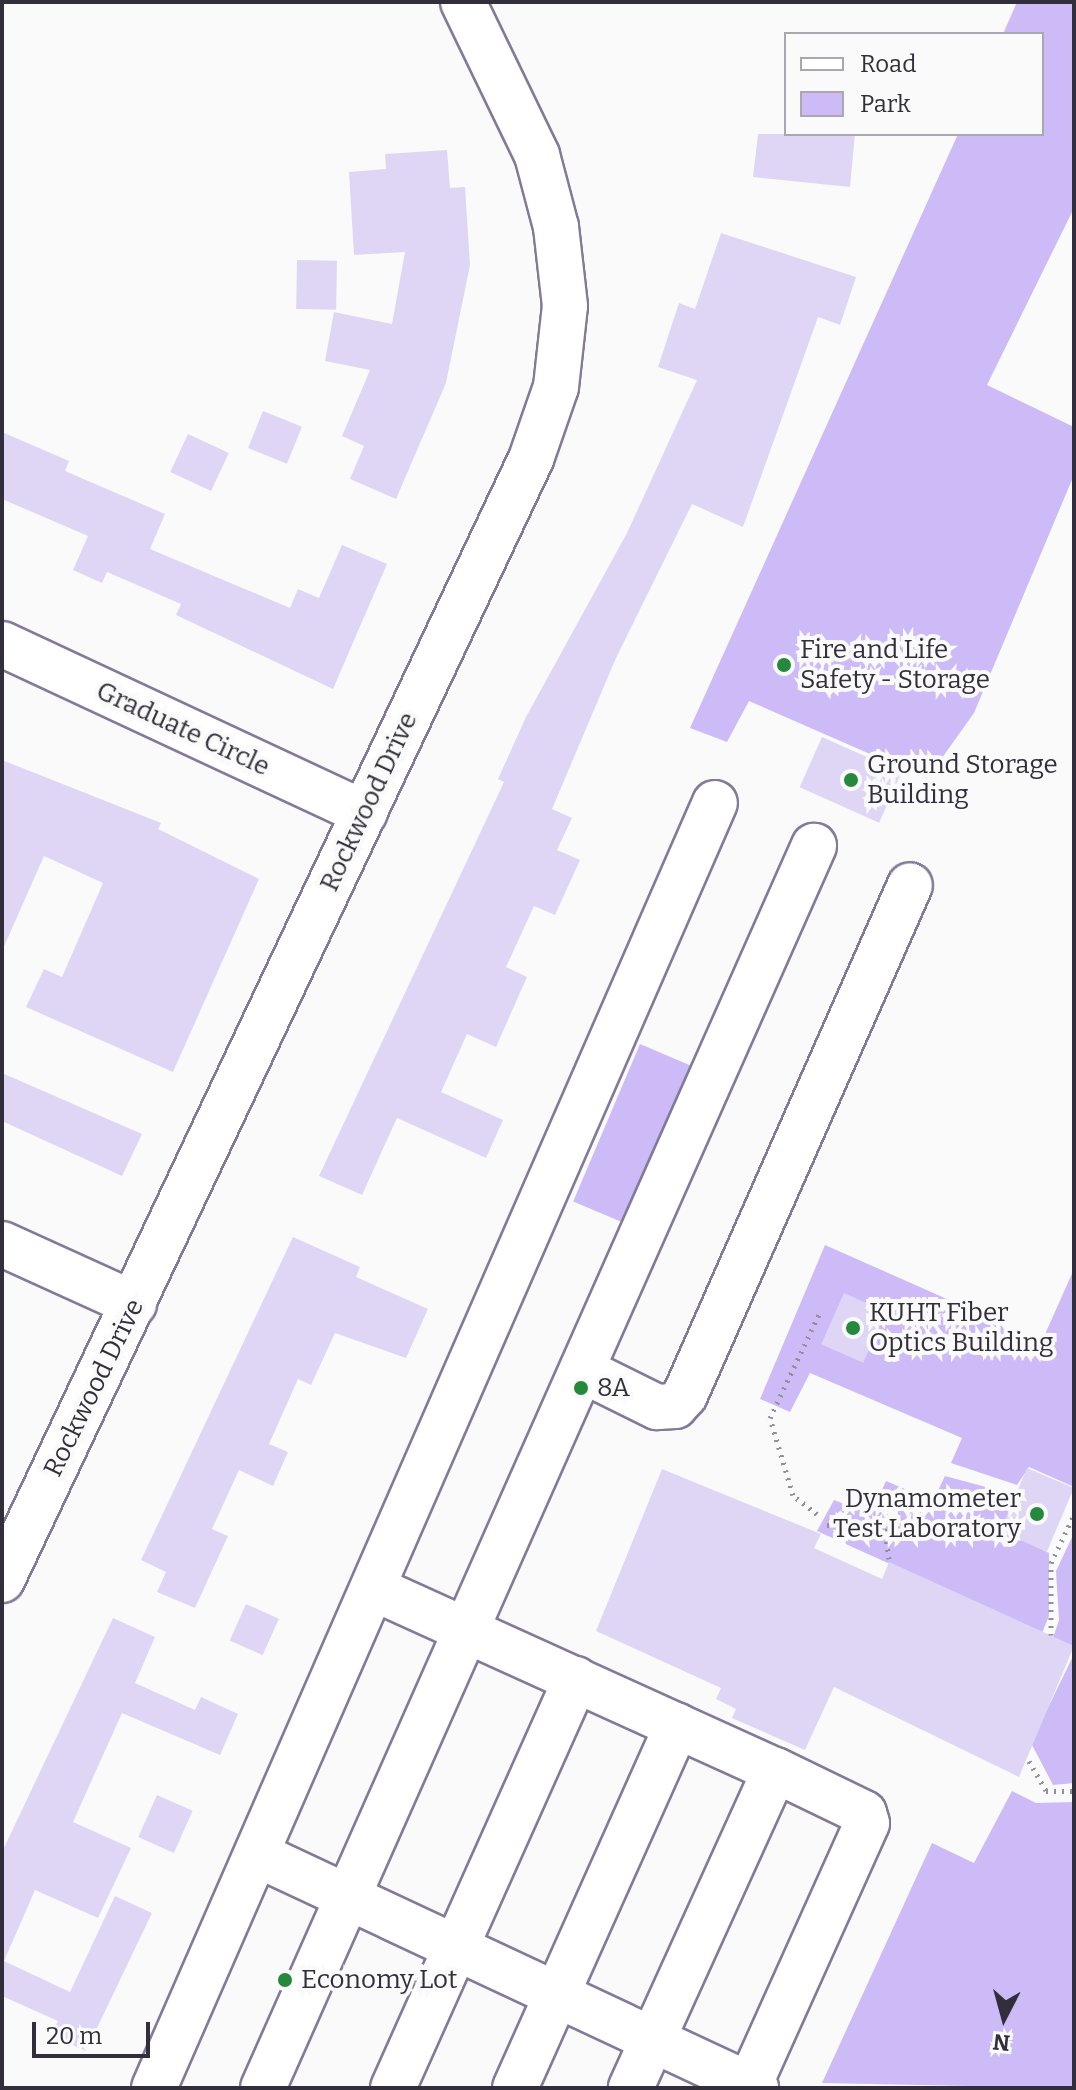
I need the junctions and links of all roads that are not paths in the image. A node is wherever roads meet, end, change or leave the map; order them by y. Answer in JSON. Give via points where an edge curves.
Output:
{"nodes":[{"id":1,"x":463,"y":2,"type":"edge"},
{"id":2,"x":2,"y":644,"type":"edge"},
{"id":3,"x":715,"y":803,"type":"dead end"},
{"id":4,"x":364,"y":813,"type":"junction"},
{"id":5,"x":814,"y":846,"type":"dead end"},
{"id":6,"x":910,"y":885,"type":"dead end"},
{"id":7,"x":2,"y":1244,"type":"edge"},
{"id":8,"x":134,"y":1304,"type":"junction"},
{"id":9,"x":582,"y":1370,"type":"junction"},
{"id":10,"x":2,"y":1580,"type":"edge"},
{"id":11,"x":373,"y":1588,"type":"junction"},
{"id":12,"x":466,"y":1630,"type":"junction"},
{"id":13,"x":576,"y":1679,"type":"junction"},
{"id":14,"x":677,"y":1726,"type":"junction"},
{"id":15,"x":775,"y":1770,"type":"junction"},
{"id":16,"x":258,"y":1855,"type":"junction"},
{"id":17,"x":347,"y":1897,"type":"junction"},
{"id":18,"x":456,"y":1949,"type":"junction"},
{"id":19,"x":557,"y":1996,"type":"junction"},
{"id":20,"x":652,"y":2040,"type":"junction"},
{"id":21,"x":751,"y":2087,"type":"edge"},
{"id":22,"x":154,"y":2088,"type":"edge"},
{"id":23,"x":263,"y":2088,"type":"edge"},
{"id":24,"x":393,"y":2088,"type":"edge"},
{"id":25,"x":515,"y":2088,"type":"edge"},
{"id":26,"x":631,"y":2088,"type":"edge"}],
"edges":[{"from":1,"to":4,"type":"street","name":"Rockwood Drive","via":[[537,155],[556,227],[565,306],[556,387],[531,459]]},
{"from":2,"to":4,"type":"street","name":"Graduate Circle"},
{"from":3,"to":11,"type":"street"},
{"from":4,"to":8,"type":"street","name":"Rockwood Drive"},
{"from":5,"to":9,"type":"street"},
{"from":6,"to":9,"type":"street","via":[[685,1395],[675,1406],[657,1407]]},
{"from":7,"to":8,"type":"street"},
{"from":8,"to":10,"type":"street","name":"Rockwood Drive"},
{"from":9,"to":12,"type":"street"},
{"from":11,"to":12,"type":"street"},
{"from":11,"to":16,"type":"street"},
{"from":12,"to":13,"type":"street"},
{"from":12,"to":17,"type":"street"},
{"from":13,"to":14,"type":"street"},
{"from":13,"to":18,"type":"street"},
{"from":14,"to":15,"type":"street"},
{"from":14,"to":19,"type":"street"},
{"from":15,"to":20,"type":"street"},
{"from":15,"to":21,"type":"street","via":[[864,1813],[867,1823]]},
{"from":16,"to":17,"type":"street"},
{"from":16,"to":22,"type":"street"},
{"from":17,"to":18,"type":"street"},
{"from":17,"to":23,"type":"street"},
{"from":18,"to":19,"type":"street"},
{"from":18,"to":24,"type":"street"},
{"from":19,"to":20,"type":"street"},
{"from":19,"to":25,"type":"street"},
{"from":20,"to":21,"type":"street"},
{"from":20,"to":26,"type":"street"}]}
